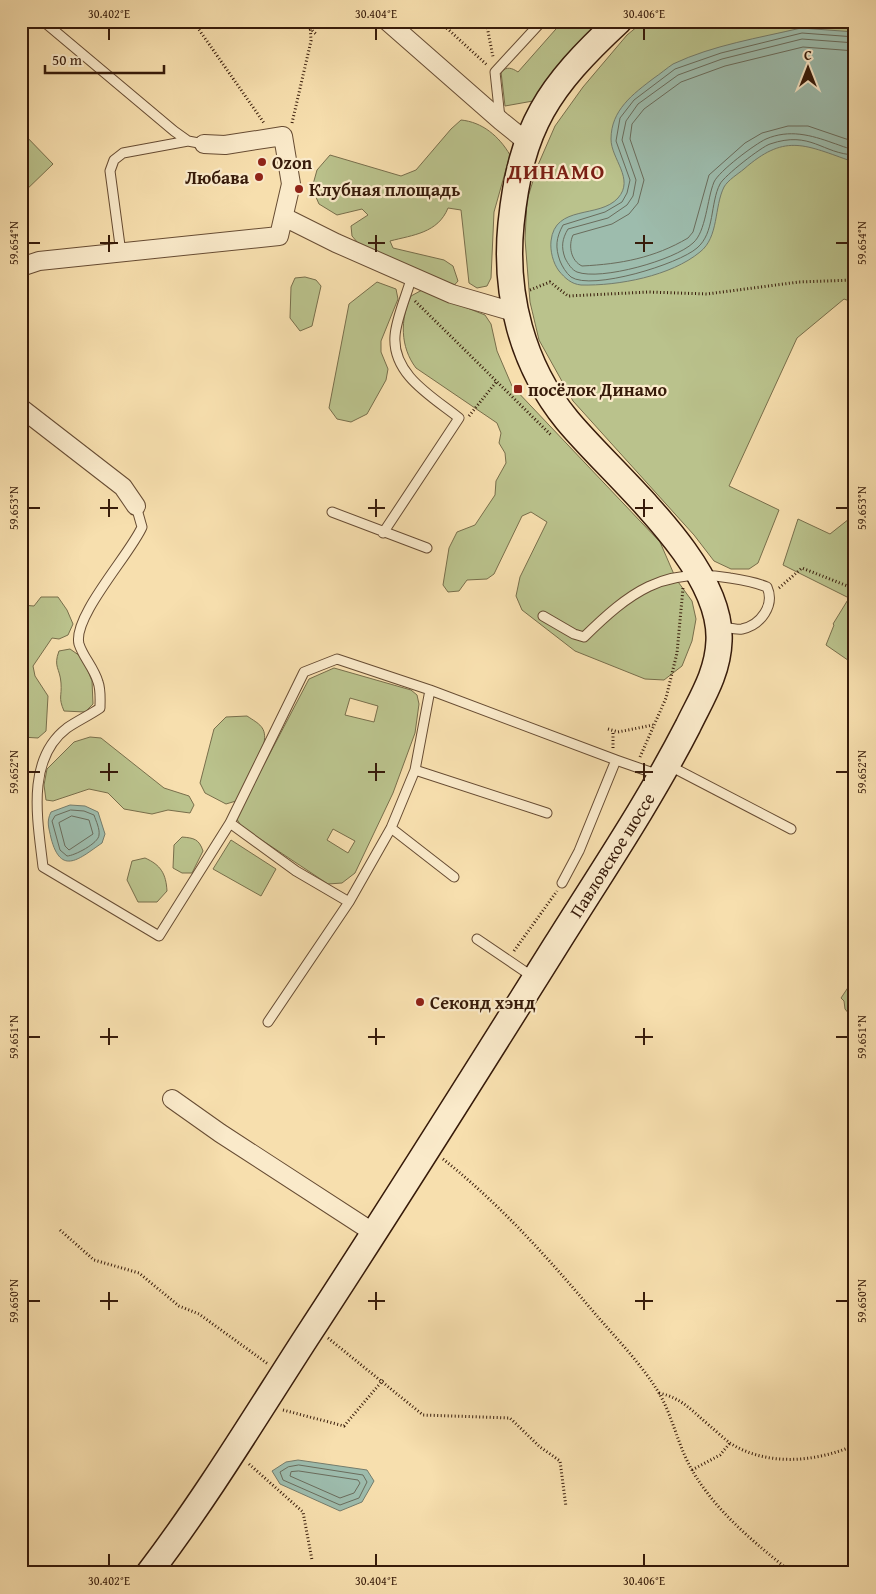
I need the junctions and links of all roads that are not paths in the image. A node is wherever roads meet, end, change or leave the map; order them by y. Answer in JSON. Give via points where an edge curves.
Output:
{"nodes":[{"id":1,"x":43,"y":21,"type":"edge"},
{"id":2,"x":386,"y":21,"type":"edge"},
{"id":3,"x":542,"y":21,"type":"edge"},
{"id":4,"x":619,"y":21,"type":"edge"},
{"id":5,"x":500,"y":121,"type":"junction"},
{"id":6,"x":196,"y":142,"type":"junction"},
{"id":7,"x":527,"y":142,"type":"junction"},
{"id":8,"x":284,"y":217,"type":"junction"},
{"id":9,"x":121,"y":253,"type":"junction"},
{"id":10,"x":21,"y":267,"type":"edge"},
{"id":11,"x":412,"y":276,"type":"junction"},
{"id":12,"x":513,"y":302,"type":"junction"},
{"id":13,"x":21,"y":408,"type":"edge"},
{"id":14,"x":136,"y":506,"type":"joint"},
{"id":15,"x":332,"y":512,"type":"dead end"},
{"id":16,"x":383,"y":533,"type":"junction"},
{"id":17,"x":427,"y":548,"type":"dead end"},
{"id":18,"x":689,"y":575,"type":"junction"},
{"id":19,"x":543,"y":616,"type":"dead end"},
{"id":20,"x":719,"y":626,"type":"junction"},
{"id":21,"x":430,"y":690,"type":"junction"},
{"id":22,"x":616,"y":760,"type":"junction"},
{"id":23,"x":415,"y":770,"type":"junction"},
{"id":24,"x":665,"y":770,"type":"junction"},
{"id":25,"x":547,"y":814,"type":"dead end"},
{"id":26,"x":230,"y":823,"type":"junction"},
{"id":27,"x":391,"y":828,"type":"junction"},
{"id":28,"x":791,"y":829,"type":"dead end"},
{"id":29,"x":454,"y":877,"type":"dead end"},
{"id":30,"x":562,"y":883,"type":"road end"},
{"id":31,"x":349,"y":902,"type":"junction"},
{"id":32,"x":477,"y":939,"type":"dead end"},
{"id":33,"x":535,"y":978,"type":"junction"},
{"id":34,"x":268,"y":1022,"type":"dead end"},
{"id":35,"x":172,"y":1099,"type":"dead end"},
{"id":36,"x":374,"y":1233,"type":"junction"},
{"id":37,"x":149,"y":1573,"type":"edge"}],
"edges":[{"from":1,"to":6,"type":"lane"},
{"from":2,"to":5,"type":"street"},
{"from":3,"to":5,"type":"lane","via":[[495,72]]},
{"from":4,"to":7,"type":"main road","name":"Павловское шоссе","via":[[559,83],[540,111]]},
{"from":5,"to":7,"type":"street"},
{"from":6,"to":8,"type":"street","via":[[225,145],[278,137],[291,184]]},
{"from":6,"to":9,"type":"lane","via":[[123,153],[114,160],[110,171]]},
{"from":7,"to":12,"type":"main road","name":"Павловское шоссе","via":[[515,188],[510,238]]},
{"from":8,"to":9,"type":"street","via":[[279,236]]},
{"from":8,"to":11,"type":"street"},
{"from":9,"to":10,"type":"street","via":[[39,261]]},
{"from":11,"to":12,"type":"street","via":[[452,294]]},
{"from":11,"to":16,"type":"lane","via":[[395,336],[396,352],[404,372],[459,418]]},
{"from":12,"to":18,"type":"main road","name":"Павловское шоссе","via":[[523,342],[542,384],[566,420],[660,520],[687,556]]},
{"from":13,"to":14,"type":"street","via":[[123,487]]},
{"from":14,"to":26,"type":"lane","via":[[142,526],[139,534],[94,599],[78,642],[98,682],[100,708],[66,729],[50,746],[38,775],[37,811],[43,867],[159,936]]},
{"from":15,"to":16,"type":"lane"},
{"from":16,"to":17,"type":"lane"},
{"from":18,"to":19,"type":"lane","via":[[646,587],[617,605],[584,637]]},
{"from":18,"to":20,"type":"main road","name":"Павловское шоссе"},
{"from":18,"to":20,"type":"lane","via":[[758,583],[767,587],[771,595],[769,606],[754,624],[741,629]]},
{"from":20,"to":24,"type":"main road","name":"Павловское шоссе","via":[[717,661],[710,681]]},
{"from":21,"to":22,"type":"lane"},
{"from":21,"to":23,"type":"lane"},
{"from":21,"to":26,"type":"lane","via":[[337,659],[304,672]]},
{"from":22,"to":24,"type":"lane","via":[[636,767]]},
{"from":22,"to":30,"type":"lane","via":[[580,850]]},
{"from":23,"to":25,"type":"lane"},
{"from":23,"to":27,"type":"lane"},
{"from":24,"to":28,"type":"lane"},
{"from":24,"to":33,"type":"main road","name":"Павловское шоссе"},
{"from":26,"to":31,"type":"lane","via":[[296,871]]},
{"from":27,"to":29,"type":"lane"},
{"from":27,"to":31,"type":"lane"},
{"from":31,"to":34,"type":"lane"},
{"from":32,"to":33,"type":"lane"},
{"from":33,"to":36,"type":"main road","name":"Павловское шоссе"},
{"from":35,"to":36,"type":"street","via":[[220,1134]]},
{"from":36,"to":37,"type":"main road","name":"Павловское шоссе","via":[[233,1451]]}]}
